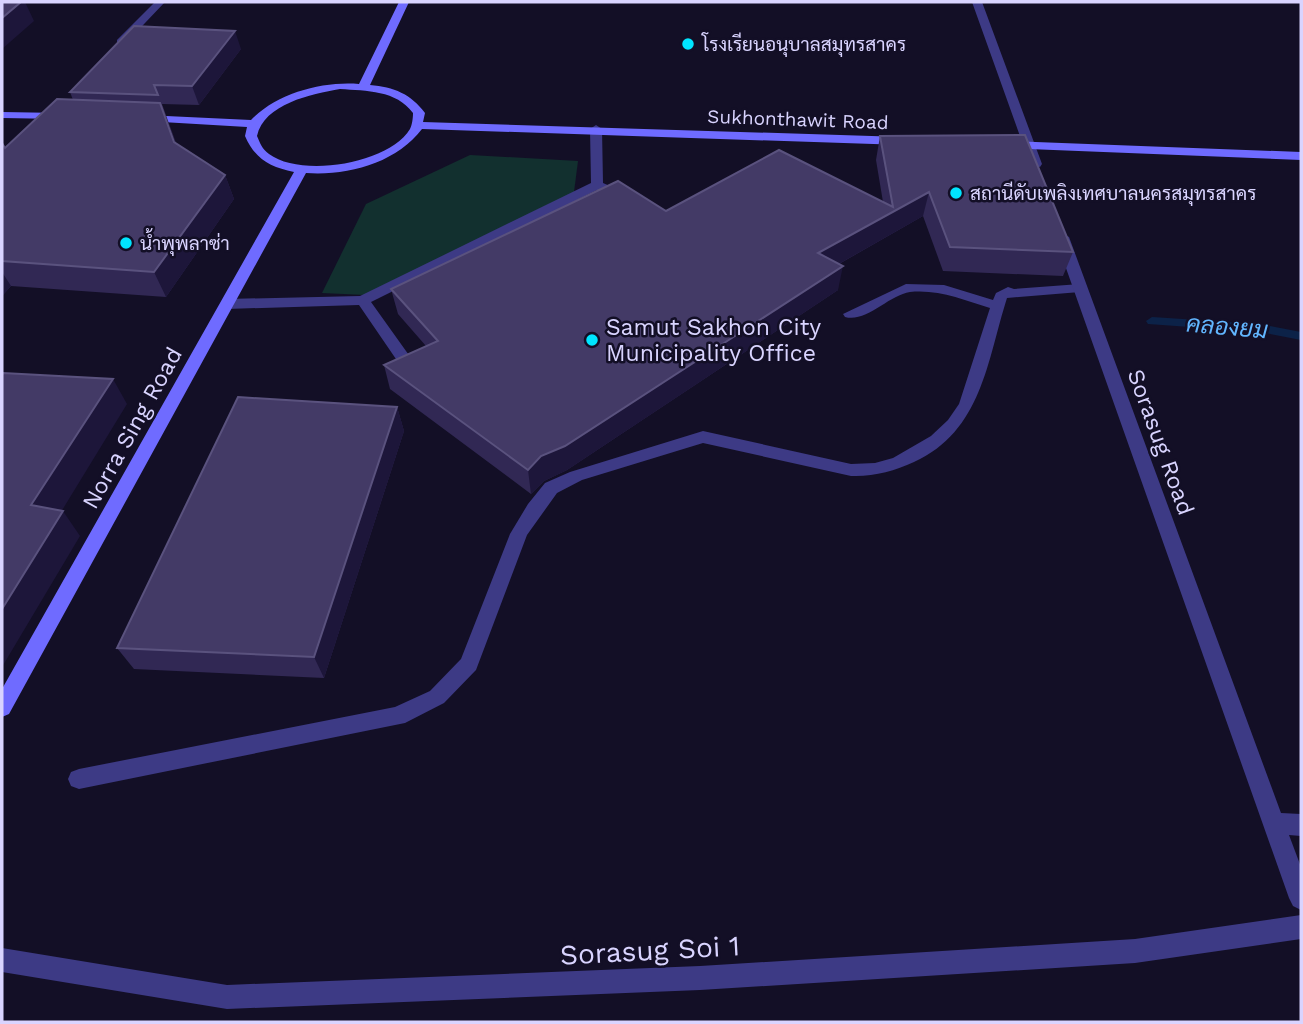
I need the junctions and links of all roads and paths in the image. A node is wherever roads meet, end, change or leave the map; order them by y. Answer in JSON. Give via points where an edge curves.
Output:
{"nodes":[{"id":1,"x":160,"y":2,"type":"edge"},
{"id":2,"x":404,"y":2,"type":"edge"},
{"id":3,"x":977,"y":2,"type":"edge"},
{"id":4,"x":113,"y":50,"type":"edge"},
{"id":5,"x":364,"y":86,"type":"junction"},
{"id":6,"x":53,"y":111,"type":"junction"},
{"id":7,"x":2,"y":115,"type":"edge"},
{"id":8,"x":75,"y":117,"type":"edge"},
{"id":9,"x":127,"y":118,"type":"edge"},
{"id":10,"x":255,"y":124,"type":"junction"},
{"id":11,"x":419,"y":125,"type":"junction"},
{"id":12,"x":39,"y":126,"type":"edge"},
{"id":13,"x":596,"y":129,"type":"junction"},
{"id":14,"x":917,"y":141,"type":"edge"},
{"id":15,"x":987,"y":144,"type":"edge"},
{"id":16,"x":1029,"y":146,"type":"junction"},
{"id":17,"x":1301,"y":156,"type":"edge"},
{"id":18,"x":302,"y":169,"type":"junction"},
{"id":19,"x":597,"y":185,"type":"junction"},
{"id":20,"x":1043,"y":185,"type":"edge"},
{"id":21,"x":633,"y":201,"type":"edge"},
{"id":22,"x":1057,"y":224,"type":"edge"},
{"id":23,"x":1080,"y":288,"type":"junction"},
{"id":24,"x":363,"y":300,"type":"junction"},
{"id":25,"x":227,"y":304,"type":"junction"},
{"id":26,"x":997,"y":306,"type":"junction"},
{"id":27,"x":850,"y":314,"type":"dead end"},
{"id":28,"x":403,"y":358,"type":"edge"},
{"id":29,"x":2,"y":708,"type":"edge"},
{"id":30,"x":79,"y":779,"type":"dead end"},
{"id":31,"x":1274,"y":823,"type":"junction"},
{"id":32,"x":1301,"y":825,"type":"edge"},
{"id":33,"x":1301,"y":898,"type":"edge"},
{"id":34,"x":1301,"y":927,"type":"edge"},
{"id":35,"x":2,"y":960,"type":"edge"}],
"edges":[{"from":1,"to":4,"type":"street"},
{"from":2,"to":5,"type":"street"},
{"from":3,"to":16,"type":"street"},
{"from":5,"to":10,"type":"street","via":[[297,95],[272,108]]},
{"from":5,"to":11,"type":"street","via":[[409,99],[420,116]]},
{"from":6,"to":7,"type":"street"},
{"from":6,"to":8,"type":"street"},
{"from":6,"to":12,"type":"street"},
{"from":9,"to":10,"type":"street"},
{"from":10,"to":18,"type":"street","via":[[253,144],[258,152]]},
{"from":11,"to":13,"type":"street","name":"Sukhonthawit Road"},
{"from":11,"to":18,"type":"street","via":[[398,150],[378,160],[327,170]]},
{"from":13,"to":14,"type":"street","name":"Sukhonthawit Road"},
{"from":13,"to":19,"type":"street"},
{"from":15,"to":16,"type":"street"},
{"from":16,"to":17,"type":"street"},
{"from":16,"to":20,"type":"street"},
{"from":18,"to":25,"type":"street","name":"Norra Sing Road"},
{"from":19,"to":21,"type":"street"},
{"from":19,"to":24,"type":"street"},
{"from":22,"to":23,"type":"street","name":"Sorasug Road"},
{"from":23,"to":26,"type":"street","via":[[1008,291]]},
{"from":23,"to":31,"type":"street","name":"Sorasug Road"},
{"from":24,"to":25,"type":"street"},
{"from":24,"to":28,"type":"street"},
{"from":25,"to":29,"type":"street","name":"Norra Sing Road"},
{"from":26,"to":27,"type":"street","via":[[964,293],[906,288]]},
{"from":26,"to":30,"type":"street","via":[[978,381],[951,430],[910,457],[860,471],[704,437],[576,476],[551,488],[534,509],[519,534],[469,664],[437,697],[398,716]]},
{"from":31,"to":32,"type":"street"},
{"from":31,"to":33,"type":"street","name":"Sorasug Road"},
{"from":34,"to":35,"type":"street","name":"Sorasug Soi 1","via":[[1135,951],[700,978],[227,997]]}]}
